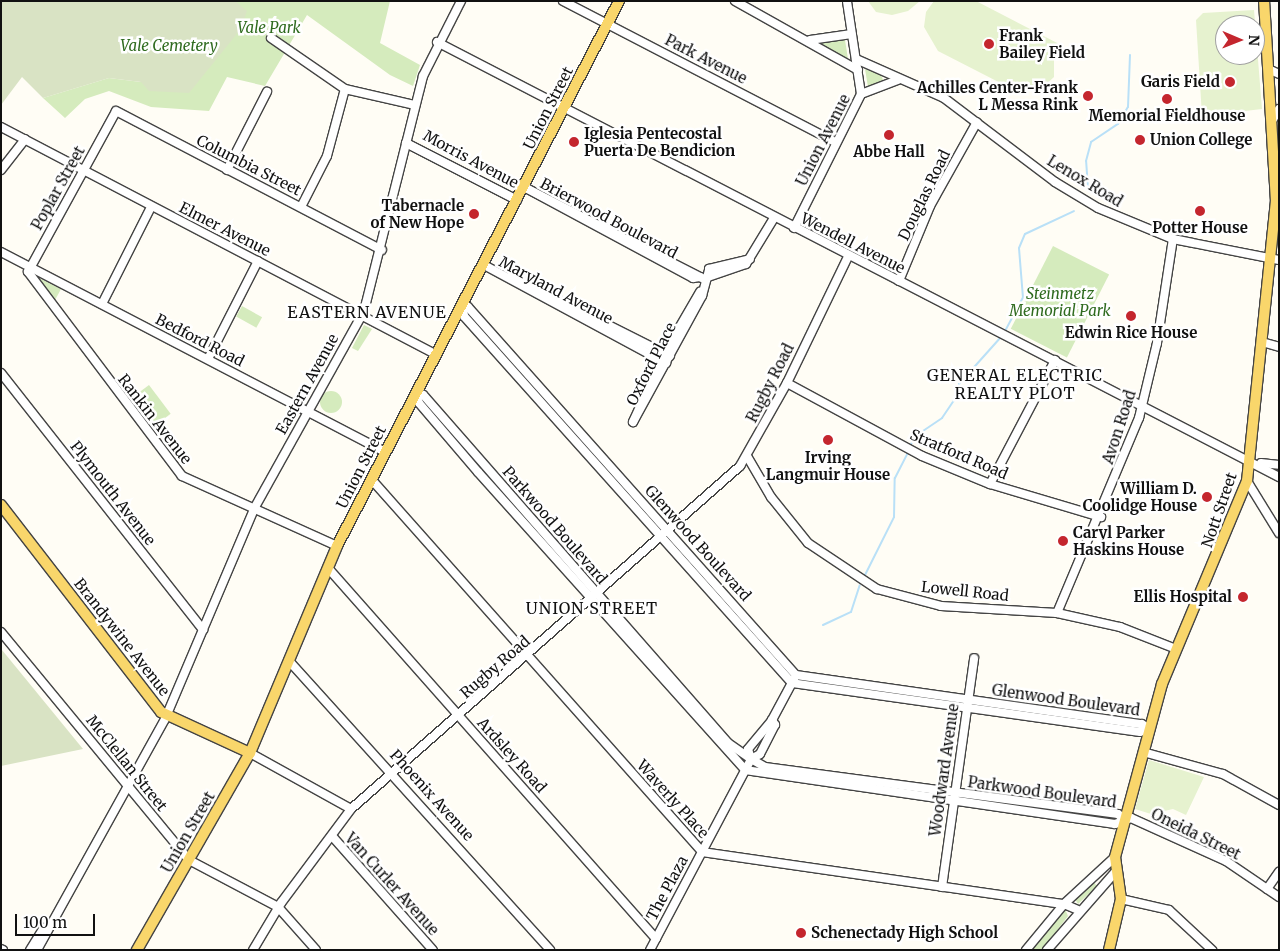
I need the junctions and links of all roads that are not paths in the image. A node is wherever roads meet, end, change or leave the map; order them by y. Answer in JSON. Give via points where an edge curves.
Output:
{"nodes":[{"id":1,"x":461,"y":1,"type":"edge"},
{"id":2,"x":563,"y":1,"type":"edge"},
{"id":3,"x":619,"y":1,"type":"edge"},
{"id":4,"x":735,"y":1,"type":"edge"},
{"id":5,"x":847,"y":1,"type":"edge"},
{"id":6,"x":1264,"y":1,"type":"edge"},
{"id":7,"x":607,"y":24,"type":"junction"},
{"id":8,"x":852,"y":34,"type":"junction"},
{"id":9,"x":271,"y":38,"type":"dead end"},
{"id":10,"x":810,"y":40,"type":"junction"},
{"id":11,"x":437,"y":42,"type":"junction"},
{"id":12,"x":856,"y":59,"type":"junction"},
{"id":13,"x":1268,"y":69,"type":"junction"},
{"id":14,"x":858,"y":70,"type":"junction"},
{"id":15,"x":1279,"y":74,"type":"edge"},
{"id":16,"x":898,"y":80,"type":"junction"},
{"id":17,"x":345,"y":88,"type":"junction"},
{"id":18,"x":268,"y":92,"type":"dead end"},
{"id":19,"x":861,"y":94,"type":"junction"},
{"id":20,"x":415,"y":105,"type":"junction"},
{"id":21,"x":566,"y":108,"type":"junction"},
{"id":22,"x":1279,"y":109,"type":"edge"},
{"id":23,"x":1272,"y":121,"type":"junction"},
{"id":24,"x":110,"y":122,"type":"joint"},
{"id":25,"x":977,"y":122,"type":"junction"},
{"id":26,"x":1,"y":127,"type":"edge"},
{"id":27,"x":25,"y":139,"type":"junction"},
{"id":28,"x":835,"y":142,"type":"junction"},
{"id":29,"x":406,"y":143,"type":"junction"},
{"id":30,"x":1276,"y":168,"type":"edge"},
{"id":31,"x":1,"y":170,"type":"edge"},
{"id":32,"x":227,"y":170,"type":"junction"},
{"id":33,"x":84,"y":171,"type":"junction"},
{"id":34,"x":524,"y":186,"type":"junction"},
{"id":35,"x":518,"y":200,"type":"junction"},
{"id":36,"x":151,"y":207,"type":"junction"},
{"id":37,"x":301,"y":207,"type":"junction"},
{"id":38,"x":774,"y":218,"type":"junction"},
{"id":39,"x":794,"y":228,"type":"junction"},
{"id":40,"x":1173,"y":239,"type":"junction"},
{"id":41,"x":382,"y":250,"type":"junction"},
{"id":42,"x":1,"y":252,"type":"edge"},
{"id":43,"x":848,"y":256,"type":"junction"},
{"id":44,"x":1275,"y":258,"type":"edge"},
{"id":45,"x":258,"y":261,"type":"junction"},
{"id":46,"x":484,"y":265,"type":"junction"},
{"id":47,"x":30,"y":267,"type":"junction"},
{"id":48,"x":705,"y":278,"type":"junction"},
{"id":49,"x":899,"y":281,"type":"junction"},
{"id":50,"x":102,"y":304,"type":"junction"},
{"id":51,"x":463,"y":308,"type":"junction"},
{"id":52,"x":362,"y":315,"type":"junction"},
{"id":53,"x":1262,"y":342,"type":"junction"},
{"id":54,"x":1279,"y":347,"type":"edge"},
{"id":55,"x":437,"y":355,"type":"junction"},
{"id":56,"x":665,"y":358,"type":"junction"},
{"id":57,"x":208,"y":360,"type":"junction"},
{"id":58,"x":1055,"y":360,"type":"junction"},
{"id":59,"x":1,"y":373,"type":"edge"},
{"id":60,"x":787,"y":383,"type":"junction"},
{"id":61,"x":416,"y":394,"type":"junction"},
{"id":62,"x":1142,"y":404,"type":"junction"},
{"id":63,"x":307,"y":411,"type":"junction"},
{"id":64,"x":386,"y":452,"type":"junction"},
{"id":65,"x":747,"y":456,"type":"junction"},
{"id":66,"x":1254,"y":461,"type":"junction"},
{"id":67,"x":1279,"y":465,"type":"edge"},
{"id":68,"x":1279,"y":477,"type":"edge"},
{"id":69,"x":372,"y":480,"type":"junction"},
{"id":70,"x":1247,"y":481,"type":"junction"},
{"id":71,"x":990,"y":484,"type":"junction"},
{"id":72,"x":1,"y":506,"type":"edge"},
{"id":73,"x":255,"y":507,"type":"junction"},
{"id":74,"x":1101,"y":518,"type":"junction"},
{"id":75,"x":1279,"y":533,"type":"edge"},
{"id":76,"x":666,"y":534,"type":"junction"},
{"id":77,"x":337,"y":546,"type":"junction"},
{"id":78,"x":328,"y":568,"type":"junction"},
{"id":79,"x":595,"y":597,"type":"junction"},
{"id":80,"x":1057,"y":613,"type":"junction"},
{"id":81,"x":203,"y":630,"type":"junction"},
{"id":82,"x":1,"y":632,"type":"edge"},
{"id":83,"x":1176,"y":649,"type":"junction"},
{"id":84,"x":527,"y":658,"type":"junction"},
{"id":85,"x":974,"y":658,"type":"dead end"},
{"id":86,"x":290,"y":662,"type":"junction"},
{"id":87,"x":796,"y":675,"type":"junction"},
{"id":88,"x":792,"y":684,"type":"junction"},
{"id":89,"x":967,"y":704,"type":"junction"},
{"id":90,"x":167,"y":715,"type":"junction"},
{"id":91,"x":459,"y":716,"type":"junction"},
{"id":92,"x":772,"y":720,"type":"junction"},
{"id":93,"x":1149,"y":729,"type":"junction"},
{"id":94,"x":1143,"y":752,"type":"junction"},
{"id":95,"x":250,"y":753,"type":"junction"},
{"id":96,"x":751,"y":759,"type":"junction"},
{"id":97,"x":745,"y":770,"type":"junction"},
{"id":98,"x":394,"y":773,"type":"junction"},
{"id":99,"x":128,"y":787,"type":"junction"},
{"id":100,"x":955,"y":797,"type":"junction"},
{"id":101,"x":1279,"y":805,"type":"edge"},
{"id":102,"x":351,"y":809,"type":"junction"},
{"id":103,"x":1124,"y":820,"type":"junction"},
{"id":104,"x":332,"y":836,"type":"junction"},
{"id":105,"x":702,"y":852,"type":"junction"},
{"id":106,"x":1115,"y":857,"type":"junction"},
{"id":107,"x":189,"y":860,"type":"junction"},
{"id":108,"x":1117,"y":870,"type":"junction"},
{"id":109,"x":1279,"y":872,"type":"edge"},
{"id":110,"x":1094,"y":875,"type":"junction"},
{"id":111,"x":74,"y":880,"type":"junction"},
{"id":112,"x":1105,"y":882,"type":"junction"},
{"id":113,"x":942,"y":887,"type":"junction"},
{"id":114,"x":1267,"y":889,"type":"junction"},
{"id":115,"x":1279,"y":897,"type":"edge"},
{"id":116,"x":1121,"y":899,"type":"junction"},
{"id":117,"x":1064,"y":904,"type":"junction"},
{"id":118,"x":278,"y":907,"type":"junction"},
{"id":119,"x":1078,"y":910,"type":"junction"},
{"id":120,"x":656,"y":938,"type":"junction"},
{"id":121,"x":30,"y":950,"type":"edge"},
{"id":122,"x":38,"y":950,"type":"edge"},
{"id":123,"x":137,"y":950,"type":"edge"},
{"id":124,"x":253,"y":950,"type":"edge"},
{"id":125,"x":316,"y":950,"type":"edge"},
{"id":126,"x":433,"y":950,"type":"edge"},
{"id":127,"x":550,"y":950,"type":"edge"},
{"id":128,"x":650,"y":950,"type":"edge"},
{"id":129,"x":1026,"y":950,"type":"edge"},
{"id":130,"x":1047,"y":950,"type":"edge"},
{"id":131,"x":1109,"y":950,"type":"edge"},
{"id":132,"x":1212,"y":950,"type":"edge"}],
"edges":[{"from":1,"to":11,"type":"street","name":"Eastern Avenue"},
{"from":2,"to":7,"type":"street","name":"Park Avenue"},
{"from":3,"to":7,"type":"main road","name":"Union Street"},
{"from":4,"to":10,"type":"street"},
{"from":5,"to":8,"type":"street","name":"Union Avenue"},
{"from":6,"to":13,"type":"main road","name":"Nott Street"},
{"from":7,"to":21,"type":"main road","name":"Union Street"},
{"from":7,"to":28,"type":"street","name":"Park Avenue"},
{"from":8,"to":10,"type":"street"},
{"from":8,"to":12,"type":"street","name":"Union Avenue"},
{"from":9,"to":17,"type":"street"},
{"from":10,"to":14,"type":"street"},
{"from":11,"to":20,"type":"street","name":"Eastern Avenue"},
{"from":11,"to":21,"type":"street","name":"Wendell Avenue"},
{"from":12,"to":14,"type":"street","name":"Union Avenue"},
{"from":12,"to":16,"type":"street","name":"Lenox Road"},
{"from":13,"to":15,"type":"street"},
{"from":13,"to":23,"type":"main road","name":"Nott Street"},
{"from":14,"to":19,"type":"street","name":"Union Avenue"},
{"from":16,"to":19,"type":"street"},
{"from":16,"to":25,"type":"street","name":"Lenox Road","via":[[944,98]]},
{"from":17,"to":20,"type":"street"},
{"from":17,"to":37,"type":"street","via":[[327,156]]},
{"from":18,"to":32,"type":"street"},
{"from":19,"to":28,"type":"street","name":"Union Avenue"},
{"from":20,"to":29,"type":"street","name":"Eastern Avenue"},
{"from":21,"to":34,"type":"main road","name":"Union Street"},
{"from":21,"to":38,"type":"street","name":"Wendell Avenue"},
{"from":22,"to":23,"type":"street"},
{"from":23,"to":30,"type":"main road","name":"Nott Street"},
{"from":24,"to":32,"type":"street","name":"Columbia Street","via":[[116,111]]},
{"from":24,"to":33,"type":"street","name":"Poplar Street"},
{"from":25,"to":40,"type":"street","name":"Lenox Road","via":[[1055,182],[1098,208]]},
{"from":25,"to":49,"type":"street","name":"Douglas Road","via":[[930,206]]},
{"from":26,"to":27,"type":"street","name":"Elmer Avenue"},
{"from":27,"to":31,"type":"street"},
{"from":27,"to":33,"type":"street","name":"Elmer Avenue"},
{"from":28,"to":39,"type":"street","name":"Union Avenue"},
{"from":29,"to":35,"type":"street","name":"Morris Avenue"},
{"from":29,"to":41,"type":"street","name":"Eastern Avenue"},
{"from":30,"to":44,"type":"main road","name":"Nott Street"},
{"from":32,"to":37,"type":"street","name":"Columbia Street"},
{"from":33,"to":36,"type":"street","name":"Elmer Avenue"},
{"from":33,"to":47,"type":"street","name":"Poplar Street"},
{"from":34,"to":35,"type":"main road","name":"Union Street"},
{"from":34,"to":48,"type":"street","name":"Brierwood Boulevard"},
{"from":35,"to":46,"type":"main road","name":"Union Street"},
{"from":36,"to":45,"type":"street","name":"Elmer Avenue"},
{"from":36,"to":50,"type":"street"},
{"from":37,"to":41,"type":"street","name":"Columbia Street"},
{"from":38,"to":39,"type":"street","name":"Wendell Avenue"},
{"from":38,"to":48,"type":"street","name":"Oxford Place","via":[[750,259],[709,269]]},
{"from":39,"to":43,"type":"street","name":"Wendell Avenue"},
{"from":40,"to":44,"type":"street","name":"Lenox Road"},
{"from":40,"to":62,"type":"street","name":"Avon Road","via":[[1158,343]]},
{"from":41,"to":52,"type":"street","name":"Eastern Avenue"},
{"from":42,"to":47,"type":"street","name":"Bedford Road"},
{"from":43,"to":49,"type":"street","name":"Wendell Avenue"},
{"from":43,"to":60,"type":"street","name":"Rugby Road"},
{"from":44,"to":53,"type":"main road","name":"Nott Street"},
{"from":45,"to":52,"type":"street","name":"Elmer Avenue"},
{"from":45,"to":57,"type":"street"},
{"from":46,"to":51,"type":"main road","name":"Union Street"},
{"from":46,"to":56,"type":"street","name":"Maryland Avenue"},
{"from":47,"to":50,"type":"street","name":"Bedford Road"},
{"from":47,"to":73,"type":"street","name":"Rankin Avenue","via":[[27,276],[182,476]]},
{"from":48,"to":56,"type":"street","name":"Oxford Place"},
{"from":49,"to":58,"type":"street","name":"Wendell Avenue"},
{"from":50,"to":57,"type":"street","name":"Bedford Road"},
{"from":51,"to":55,"type":"main road","name":"Union Street"},
{"from":51,"to":76,"type":"street","name":"Glenwood Boulevard","via":[[464,316]]},
{"from":52,"to":55,"type":"street","name":"Elmer Avenue"},
{"from":52,"to":63,"type":"street","name":"Eastern Avenue"},
{"from":53,"to":54,"type":"street"},
{"from":53,"to":66,"type":"main road","name":"Nott Street"},
{"from":55,"to":61,"type":"main road","name":"Union Street"},
{"from":56,"to":56,"type":"street","name":"Oxford Place","via":[[634,422]]},
{"from":57,"to":63,"type":"street","name":"Bedford Road"},
{"from":58,"to":62,"type":"street","name":"Wendell Avenue"},
{"from":58,"to":71,"type":"street"},
{"from":59,"to":81,"type":"street","name":"Plymouth Avenue"},
{"from":60,"to":65,"type":"street","name":"Rugby Road"},
{"from":60,"to":71,"type":"street","name":"Stratford Road","via":[[922,456]]},
{"from":61,"to":64,"type":"main road","name":"Union Street"},
{"from":61,"to":79,"type":"street","name":"Parkwood Boulevard","via":[[438,426]]},
{"from":62,"to":66,"type":"street","name":"Wendell Avenue"},
{"from":62,"to":74,"type":"street","name":"Avon Road"},
{"from":63,"to":64,"type":"street","name":"Bedford Road"},
{"from":63,"to":73,"type":"street","name":"Eastern Avenue"},
{"from":64,"to":69,"type":"main road","name":"Union Street"},
{"from":65,"to":76,"type":"street","name":"Rugby Road"},
{"from":65,"to":80,"type":"street","name":"Lowell Road","via":[[771,496],[808,543],[862,581],[941,606]]},
{"from":66,"to":67,"type":"street","name":"Wendell Avenue"},
{"from":66,"to":68,"type":"street","name":"Wendell Avenue"},
{"from":66,"to":70,"type":"main road","name":"Nott Street"},
{"from":69,"to":77,"type":"main road","name":"Union Street"},
{"from":69,"to":84,"type":"street","name":"Waverly Place"},
{"from":70,"to":75,"type":"street"},
{"from":70,"to":83,"type":"main road","name":"Nott Street"},
{"from":71,"to":74,"type":"street","name":"Stratford Road"},
{"from":72,"to":90,"type":"main road","name":"Brandywine Avenue"},
{"from":73,"to":77,"type":"street","name":"Rankin Avenue"},
{"from":73,"to":81,"type":"street","name":"Eastern Avenue"},
{"from":74,"to":80,"type":"street","name":"Avon Road"},
{"from":76,"to":79,"type":"street","name":"Rugby Road"},
{"from":76,"to":87,"type":"street","name":"Glenwood Boulevard"},
{"from":76,"to":88,"type":"street","name":"Glenwood Boulevard"},
{"from":77,"to":78,"type":"main road","name":"Union Street"},
{"from":78,"to":86,"type":"main road","name":"Union Street"},
{"from":78,"to":91,"type":"street","name":"Ardsley Road"},
{"from":79,"to":84,"type":"street","name":"Rugby Road"},
{"from":79,"to":96,"type":"street","name":"Parkwood Boulevard","via":[[728,743]]},
{"from":79,"to":97,"type":"street","name":"Parkwood Boulevard"},
{"from":80,"to":83,"type":"street","name":"Lowell Road","via":[[1120,627]]},
{"from":81,"to":90,"type":"street","name":"Eastern Avenue"},
{"from":82,"to":99,"type":"street","name":"McClellan Street"},
{"from":83,"to":93,"type":"main road","name":"Nott Street"},
{"from":84,"to":91,"type":"street","name":"Rugby Road"},
{"from":84,"to":105,"type":"street","name":"Waverly Place"},
{"from":85,"to":89,"type":"street","name":"Woodward Avenue"},
{"from":86,"to":95,"type":"main road","name":"Union Street"},
{"from":86,"to":98,"type":"street","name":"Phoenix Avenue"},
{"from":87,"to":88,"type":"street","name":"The Plaza"},
{"from":87,"to":89,"type":"street","name":"Glenwood Boulevard"},
{"from":88,"to":89,"type":"street","name":"Glenwood Boulevard"},
{"from":88,"to":92,"type":"street","name":"The Plaza"},
{"from":89,"to":93,"type":"street","name":"Glenwood Boulevard","via":[[1140,732]]},
{"from":89,"to":100,"type":"street","name":"Woodward Avenue"},
{"from":90,"to":95,"type":"main road","name":"Brandywine Avenue"},
{"from":90,"to":99,"type":"street","name":"Eastern Avenue"},
{"from":91,"to":98,"type":"street","name":"Rugby Road"},
{"from":91,"to":120,"type":"street","name":"Ardsley Road"},
{"from":92,"to":96,"type":"street","name":"The Plaza","via":[[748,749]]},
{"from":92,"to":96,"type":"street","name":"The Plaza","via":[[775,725],[760,754]]},
{"from":93,"to":94,"type":"main road","name":"Nott Street"},
{"from":94,"to":101,"type":"street","via":[[1223,774]]},
{"from":94,"to":103,"type":"main road","name":"Nott Street"},
{"from":95,"to":102,"type":"street","name":"Brandywine Avenue"},
{"from":95,"to":107,"type":"main road","name":"Union Street"},
{"from":96,"to":97,"type":"street","name":"The Plaza"},
{"from":96,"to":100,"type":"street","name":"Parkwood Boulevard","via":[[765,767]]},
{"from":97,"to":100,"type":"street","name":"Parkwood Boulevard"},
{"from":97,"to":105,"type":"street","name":"The Plaza"},
{"from":98,"to":102,"type":"street","name":"Rugby Road"},
{"from":98,"to":127,"type":"street","name":"Phoenix Avenue"},
{"from":99,"to":107,"type":"street","name":"McClellan Street"},
{"from":99,"to":111,"type":"street","name":"Eastern Avenue"},
{"from":100,"to":103,"type":"street","name":"Parkwood Boulevard","via":[[1118,814]]},
{"from":100,"to":113,"type":"street","name":"Woodward Avenue"},
{"from":102,"to":104,"type":"street","name":"Rugby Road"},
{"from":103,"to":106,"type":"main road","name":"Nott Street"},
{"from":103,"to":114,"type":"street","name":"Oneida Street","via":[[1131,818],[1226,861]]},
{"from":104,"to":118,"type":"street","name":"Rugby Road"},
{"from":104,"to":126,"type":"street","name":"Van Curler Avenue"},
{"from":105,"to":113,"type":"street","name":"Waverly Place"},
{"from":105,"to":120,"type":"street","name":"The Plaza"},
{"from":106,"to":108,"type":"main road","name":"Nott Street"},
{"from":106,"to":110,"type":"street"},
{"from":107,"to":118,"type":"street","name":"McClellan Street"},
{"from":107,"to":123,"type":"main road","name":"Union Street"},
{"from":108,"to":112,"type":"street"},
{"from":108,"to":116,"type":"main road","name":"Nott Street"},
{"from":109,"to":114,"type":"street"},
{"from":110,"to":112,"type":"street"},
{"from":110,"to":117,"type":"street"},
{"from":111,"to":121,"type":"street"},
{"from":111,"to":122,"type":"street"},
{"from":112,"to":119,"type":"street"},
{"from":113,"to":117,"type":"street","name":"Waverly Place"},
{"from":114,"to":115,"type":"street","name":"Oneida Street"},
{"from":116,"to":131,"type":"main road","name":"Nott Street"},
{"from":116,"to":132,"type":"street","via":[[1169,910]]},
{"from":117,"to":119,"type":"street","name":"Waverly Place"},
{"from":117,"to":129,"type":"street"},
{"from":118,"to":124,"type":"street","name":"Rugby Road"},
{"from":118,"to":125,"type":"street","name":"McClellan Street"},
{"from":119,"to":130,"type":"street"},
{"from":120,"to":128,"type":"street","name":"The Plaza"}]}
